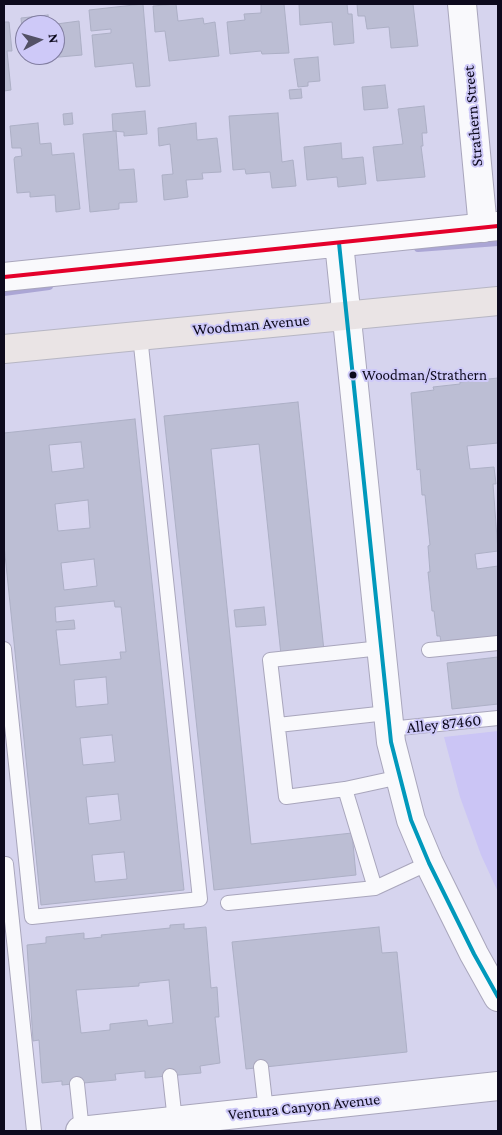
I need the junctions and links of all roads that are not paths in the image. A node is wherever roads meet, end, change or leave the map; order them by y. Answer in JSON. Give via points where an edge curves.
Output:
{"nodes":[{"id":1,"x":462,"y":4,"type":"edge"},
{"id":2,"x":491,"y":227,"type":"edge"},
{"id":3,"x":339,"y":243,"type":"junction"},
{"id":4,"x":4,"y":277,"type":"edge"},
{"id":5,"x":498,"y":301,"type":"edge"},
{"id":6,"x":346,"y":317,"type":"junction"},
{"id":7,"x":140,"y":336,"type":"junction"},
{"id":8,"x":4,"y":349,"type":"edge"},
{"id":9,"x":498,"y":643,"type":"edge"},
{"id":10,"x":381,"y":648,"type":"junction"},
{"id":11,"x":4,"y":649,"type":"edge"},
{"id":12,"x":429,"y":650,"type":"dead end"},
{"id":13,"x":498,"y":718,"type":"edge"},
{"id":14,"x":388,"y":721,"type":"junction"},
{"id":15,"x":278,"y":726,"type":"junction"},
{"id":16,"x":400,"y":777,"type":"junction"},
{"id":17,"x":345,"y":789,"type":"junction"},
{"id":18,"x":429,"y":863,"type":"junction"},
{"id":19,"x":6,"y":864,"type":"dead end"},
{"id":20,"x":376,"y":888,"type":"junction"},
{"id":21,"x":228,"y":903,"type":"dead end"},
{"id":22,"x":498,"y":997,"type":"edge"},
{"id":23,"x":261,"y":1067,"type":"dead end"},
{"id":24,"x":170,"y":1076,"type":"dead end"},
{"id":25,"x":77,"y":1084,"type":"dead end"},
{"id":26,"x":498,"y":1086,"type":"edge"},
{"id":27,"x":266,"y":1111,"type":"junction"},
{"id":28,"x":175,"y":1121,"type":"junction"},
{"id":29,"x":34,"y":1131,"type":"edge"},
{"id":30,"x":81,"y":1131,"type":"edge"}],
"edges":[{"from":1,"to":2,"type":"street","name":"Strathern Street"},
{"from":2,"to":3,"type":"street"},
{"from":3,"to":4,"type":"street"},
{"from":3,"to":6,"type":"street"},
{"from":5,"to":6,"type":"main road","name":"Woodman Avenue"},
{"from":6,"to":7,"type":"main road","name":"Woodman Avenue"},
{"from":6,"to":10,"type":"street"},
{"from":7,"to":8,"type":"main road","name":"Woodman Avenue"},
{"from":7,"to":11,"type":"lane","via":[[200,898],[32,916]]},
{"from":9,"to":12,"type":"lane"},
{"from":10,"to":14,"type":"street"},
{"from":10,"to":15,"type":"lane","via":[[270,660]]},
{"from":13,"to":14,"type":"lane","name":"Alley 87460"},
{"from":14,"to":15,"type":"lane","name":"Alley 87460"},
{"from":14,"to":16,"type":"street"},
{"from":15,"to":17,"type":"lane","via":[[286,797]]},
{"from":16,"to":17,"type":"lane"},
{"from":16,"to":18,"type":"street"},
{"from":17,"to":20,"type":"lane"},
{"from":18,"to":20,"type":"lane"},
{"from":18,"to":22,"type":"street"},
{"from":19,"to":29,"type":"lane"},
{"from":20,"to":21,"type":"lane"},
{"from":23,"to":27,"type":"lane"},
{"from":24,"to":28,"type":"lane"},
{"from":25,"to":30,"type":"lane"},
{"from":26,"to":27,"type":"street","name":"Ventura Canyon Avenue"},
{"from":27,"to":28,"type":"street","name":"Ventura Canyon Avenue"},
{"from":28,"to":30,"type":"street","name":"Ventura Canyon Avenue"}]}
